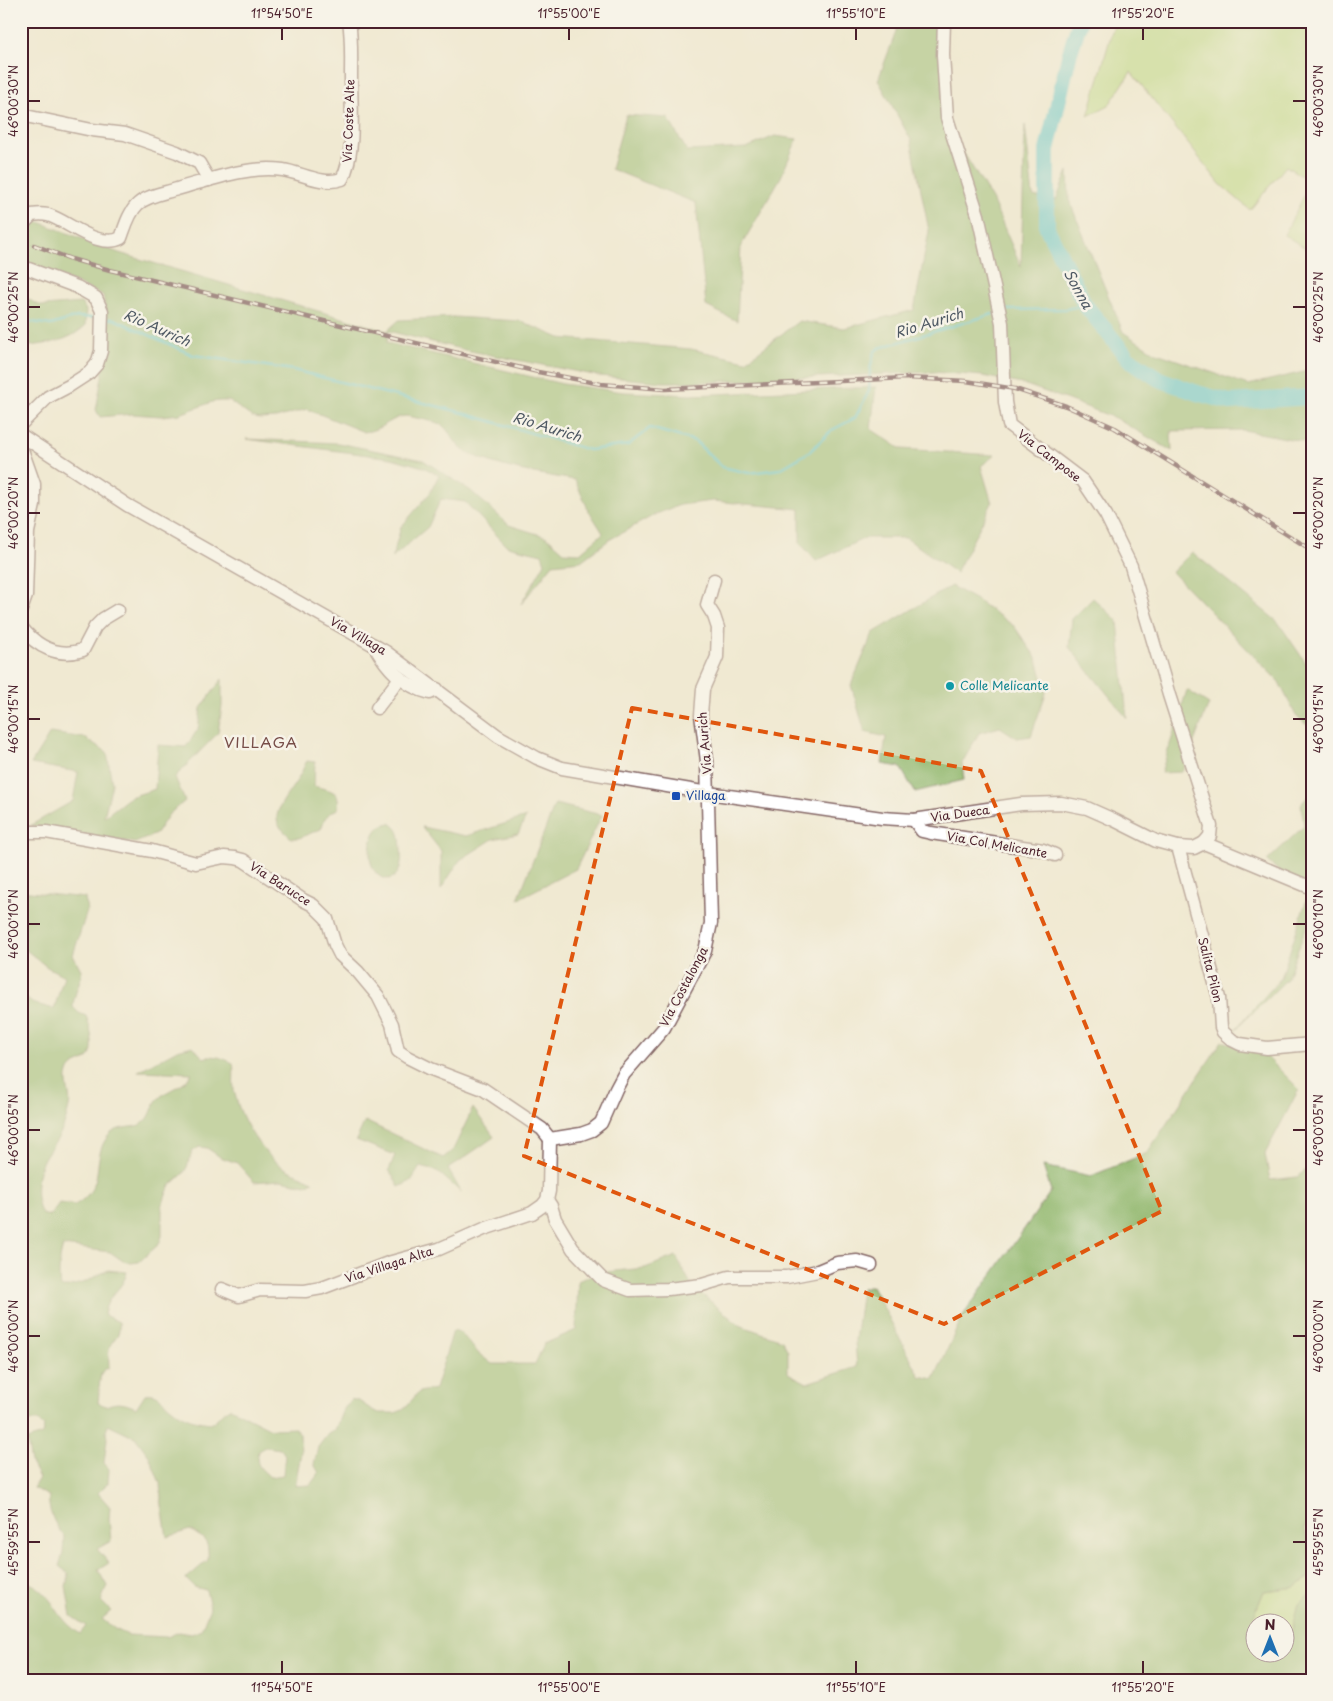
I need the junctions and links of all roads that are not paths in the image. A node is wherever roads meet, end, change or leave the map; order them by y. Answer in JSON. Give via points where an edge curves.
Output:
{"nodes":[{"id":1,"x":349,"y":21,"type":"edge"},
{"id":2,"x":944,"y":21,"type":"edge"},
{"id":3,"x":21,"y":115,"type":"edge"},
{"id":4,"x":209,"y":180,"type":"junction"},
{"id":5,"x":21,"y":226,"type":"edge"},
{"id":6,"x":21,"y":266,"type":"edge"},
{"id":7,"x":21,"y":424,"type":"edge"},
{"id":8,"x":21,"y":435,"type":"edge"},
{"id":9,"x":25,"y":446,"type":"edge"},
{"id":10,"x":714,"y":580,"type":"dead end"},
{"id":11,"x":21,"y":610,"type":"edge"},
{"id":12,"x":118,"y":610,"type":"dead end"},
{"id":13,"x":21,"y":627,"type":"edge"},
{"id":14,"x":374,"y":645,"type":"junction"},
{"id":15,"x":400,"y":678,"type":"junction"},
{"id":16,"x":437,"y":689,"type":"junction"},
{"id":17,"x":377,"y":708,"type":"dead end"},
{"id":18,"x":708,"y":793,"type":"junction"},
{"id":19,"x":914,"y":820,"type":"junction"},
{"id":20,"x":21,"y":832,"type":"edge"},
{"id":21,"x":1204,"y":843,"type":"junction"},
{"id":22,"x":1178,"y":847,"type":"junction"},
{"id":23,"x":1055,"y":855,"type":"dead end"},
{"id":24,"x":1312,"y":888,"type":"edge"},
{"id":25,"x":1312,"y":1044,"type":"edge"},
{"id":26,"x":550,"y":1139,"type":"junction"},
{"id":27,"x":547,"y":1200,"type":"junction"},
{"id":28,"x":871,"y":1265,"type":"dead end"},
{"id":29,"x":222,"y":1289,"type":"dead end"}],
"edges":[{"from":1,"to":4,"type":"street","name":"Via Coste Alte","via":[[352,118],[349,157],[342,180],[332,183],[265,169]]},
{"from":2,"to":21,"type":"street","name":"Via Campose","via":[[947,118],[978,215],[1002,323],[1009,425],[1083,481],[1106,515],[1132,566],[1211,826],[1210,836]]},
{"from":3,"to":4,"type":"street","via":[[134,137],[177,152],[199,164]]},
{"from":4,"to":5,"type":"street","via":[[138,204],[121,238],[114,241],[94,237],[49,216],[32,215]]},
{"from":6,"to":7,"type":"street","via":[[77,287],[96,298],[102,311],[97,364],[89,373],[48,397]]},
{"from":8,"to":9,"type":"street","name":"Via Villaga"},
{"from":9,"to":11,"type":"street","via":[[34,484],[34,505],[28,532],[26,596]]},
{"from":9,"to":14,"type":"street","name":"Via Villaga"},
{"from":10,"to":18,"type":"street","name":"Via Aurich","via":[[707,605],[718,628],[717,657],[703,689],[701,715]]},
{"from":12,"to":13,"type":"street","via":[[95,627],[83,650],[72,654],[39,645]]},
{"from":14,"to":15,"type":"street","via":[[383,662]]},
{"from":14,"to":16,"type":"street","name":"Via Villaga"},
{"from":15,"to":16,"type":"street","via":[[419,690],[430,693]]},
{"from":15,"to":17,"type":"street"},
{"from":16,"to":18,"type":"street","name":"Via Villaga","via":[[498,736],[562,768]]},
{"from":18,"to":19,"type":"street","name":"Via Dueca"},
{"from":18,"to":26,"type":"street","name":"Via Costalonga","via":[[711,923],[705,951],[664,1028],[624,1074],[601,1123],[581,1134]]},
{"from":19,"to":22,"type":"street","name":"Via Dueca","via":[[1021,804],[1060,803],[1087,808],[1156,842]]},
{"from":19,"to":23,"type":"street","name":"Via Col Melicante","via":[[922,831],[931,834],[1043,850]]},
{"from":20,"to":26,"type":"street","name":"Via Barucce","via":[[46,832],[152,851],[196,863],[224,857],[243,860],[313,905],[326,919],[340,955],[358,972],[386,1010],[398,1051],[406,1058],[483,1089],[542,1129]]},
{"from":21,"to":22,"type":"street","name":"Via Dueca","via":[[1194,848]]},
{"from":21,"to":24,"type":"street"},
{"from":22,"to":25,"type":"street","name":"Salita Pilon","via":[[1219,998],[1223,1032],[1240,1044],[1267,1048]]},
{"from":26,"to":27,"type":"street"},
{"from":27,"to":28,"type":"street","via":[[573,1249],[603,1280],[630,1290],[668,1290],[729,1277],[787,1277],[818,1271],[837,1263],[857,1261]]},
{"from":27,"to":29,"type":"street","name":"Via Villaga Alta","via":[[532,1213],[439,1249],[388,1263],[322,1288],[260,1290],[239,1296]]}]}
